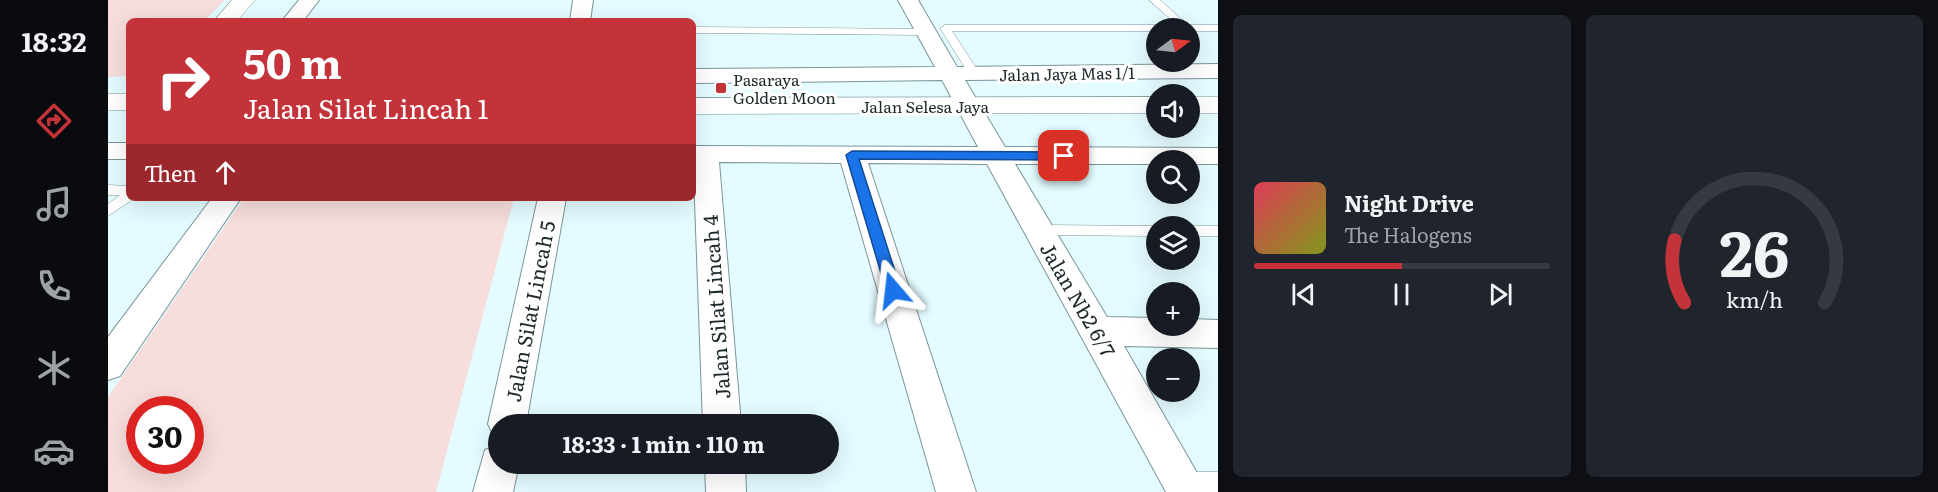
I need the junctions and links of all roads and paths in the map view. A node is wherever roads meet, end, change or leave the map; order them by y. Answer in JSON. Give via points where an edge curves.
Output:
{"nodes":[{"id":1,"x":244,"y":0,"type":"edge"},
{"id":2,"x":309,"y":0,"type":"edge"},
{"id":3,"x":584,"y":0,"type":"edge"},
{"id":4,"x":908,"y":0,"type":"edge"},
{"id":5,"x":1154,"y":0,"type":"edge"},
{"id":6,"x":228,"y":18,"type":"edge"},
{"id":7,"x":294,"y":18,"type":"edge"},
{"id":8,"x":581,"y":18,"type":"edge"},
{"id":9,"x":1175,"y":18,"type":"edge"},
{"id":10,"x":1146,"y":26,"type":"edge"},
{"id":11,"x":1200,"y":27,"type":"edge"},
{"id":12,"x":1218,"y":28,"type":"edge"},
{"id":13,"x":696,"y":30,"type":"edge"},
{"id":14,"x":926,"y":32,"type":"junction"},
{"id":15,"x":1218,"y":71,"type":"edge"},
{"id":16,"x":974,"y":74,"type":"junction"},
{"id":17,"x":951,"y":75,"type":"junction"},
{"id":18,"x":696,"y":76,"type":"edge"},
{"id":19,"x":108,"y":102,"type":"edge"},
{"id":20,"x":126,"y":102,"type":"edge"},
{"id":21,"x":1146,"y":105,"type":"edge"},
{"id":22,"x":1200,"y":105,"type":"edge"},
{"id":23,"x":1218,"y":105,"type":"edge"},
{"id":24,"x":696,"y":106,"type":"edge"},
{"id":25,"x":970,"y":106,"type":"junction"},
{"id":26,"x":108,"y":151,"type":"edge"},
{"id":27,"x":126,"y":151,"type":"edge"},
{"id":28,"x":699,"y":154,"type":"edge"},
{"id":29,"x":852,"y":155,"type":"junction"},
{"id":30,"x":998,"y":156,"type":"junction"},
{"id":31,"x":1218,"y":156,"type":"edge"},
{"id":32,"x":108,"y":190,"type":"edge"},
{"id":33,"x":126,"y":191,"type":"edge"},
{"id":34,"x":126,"y":197,"type":"edge"},
{"id":35,"x":225,"y":201,"type":"edge"},
{"id":36,"x":551,"y":201,"type":"edge"},
{"id":37,"x":108,"y":211,"type":"edge"},
{"id":38,"x":1040,"y":230,"type":"junction"},
{"id":39,"x":1146,"y":231,"type":"edge"},
{"id":40,"x":1200,"y":231,"type":"edge"},
{"id":41,"x":1218,"y":231,"type":"edge"},
{"id":42,"x":1097,"y":331,"type":"junction"},
{"id":43,"x":1218,"y":334,"type":"edge"},
{"id":44,"x":108,"y":365,"type":"edge"},
{"id":45,"x":509,"y":414,"type":"edge"},
{"id":46,"x":721,"y":414,"type":"edge"},
{"id":47,"x":497,"y":474,"type":"edge"},
{"id":48,"x":725,"y":474,"type":"edge"},
{"id":49,"x":1218,"y":482,"type":"edge"},
{"id":50,"x":1186,"y":487,"type":"edge"},
{"id":51,"x":493,"y":492,"type":"edge"},
{"id":52,"x":726,"y":492,"type":"edge"},
{"id":53,"x":956,"y":492,"type":"edge"}],
"edges":[{"from":1,"to":6,"type":"street"},
{"from":2,"to":7,"type":"street"},
{"from":3,"to":8,"type":"street"},
{"from":4,"to":14,"type":"street","name":"Jalan Nb2 6/7"},
{"from":5,"to":9,"type":"lane"},
{"from":10,"to":16,"type":"lane","via":[[945,28]]},
{"from":11,"to":12,"type":"lane"},
{"from":13,"to":14,"type":"lane"},
{"from":14,"to":17,"type":"street","name":"Jalan Nb2 6/7"},
{"from":15,"to":16,"type":"street","name":"Jalan Jaya Mas 1/1"},
{"from":16,"to":17,"type":"street","name":"Jalan Jaya Mas 1/1"},
{"from":17,"to":18,"type":"street","name":"Jalan Jaya Mas 1/1"},
{"from":17,"to":25,"type":"street","name":"Jalan Nb2 6/7"},
{"from":19,"to":20,"type":"street"},
{"from":21,"to":25,"type":"street","name":"Jalan Selesa Jaya"},
{"from":22,"to":23,"type":"street"},
{"from":24,"to":25,"type":"street","name":"Jalan Selesa Jaya"},
{"from":25,"to":30,"type":"street","name":"Jalan Nb2 6/7"},
{"from":26,"to":27,"type":"street"},
{"from":28,"to":29,"type":"street"},
{"from":28,"to":46,"type":"street","name":"Jalan Silat Lincah 4"},
{"from":29,"to":30,"type":"street"},
{"from":29,"to":53,"type":"street"},
{"from":30,"to":31,"type":"street"},
{"from":30,"to":38,"type":"street","name":"Jalan Nb2 6/7"},
{"from":32,"to":33,"type":"lane"},
{"from":34,"to":37,"type":"lane"},
{"from":35,"to":44,"type":"street"},
{"from":36,"to":45,"type":"street","name":"Jalan Silat Lincah 5"},
{"from":38,"to":39,"type":"lane"},
{"from":38,"to":42,"type":"street","name":"Jalan Nb2 6/7"},
{"from":40,"to":41,"type":"lane"},
{"from":42,"to":43,"type":"street"},
{"from":42,"to":50,"type":"street","name":"Jalan Nb2 6/7"},
{"from":47,"to":51,"type":"street"},
{"from":48,"to":52,"type":"street"},
{"from":49,"to":50,"type":"lane"}]}
